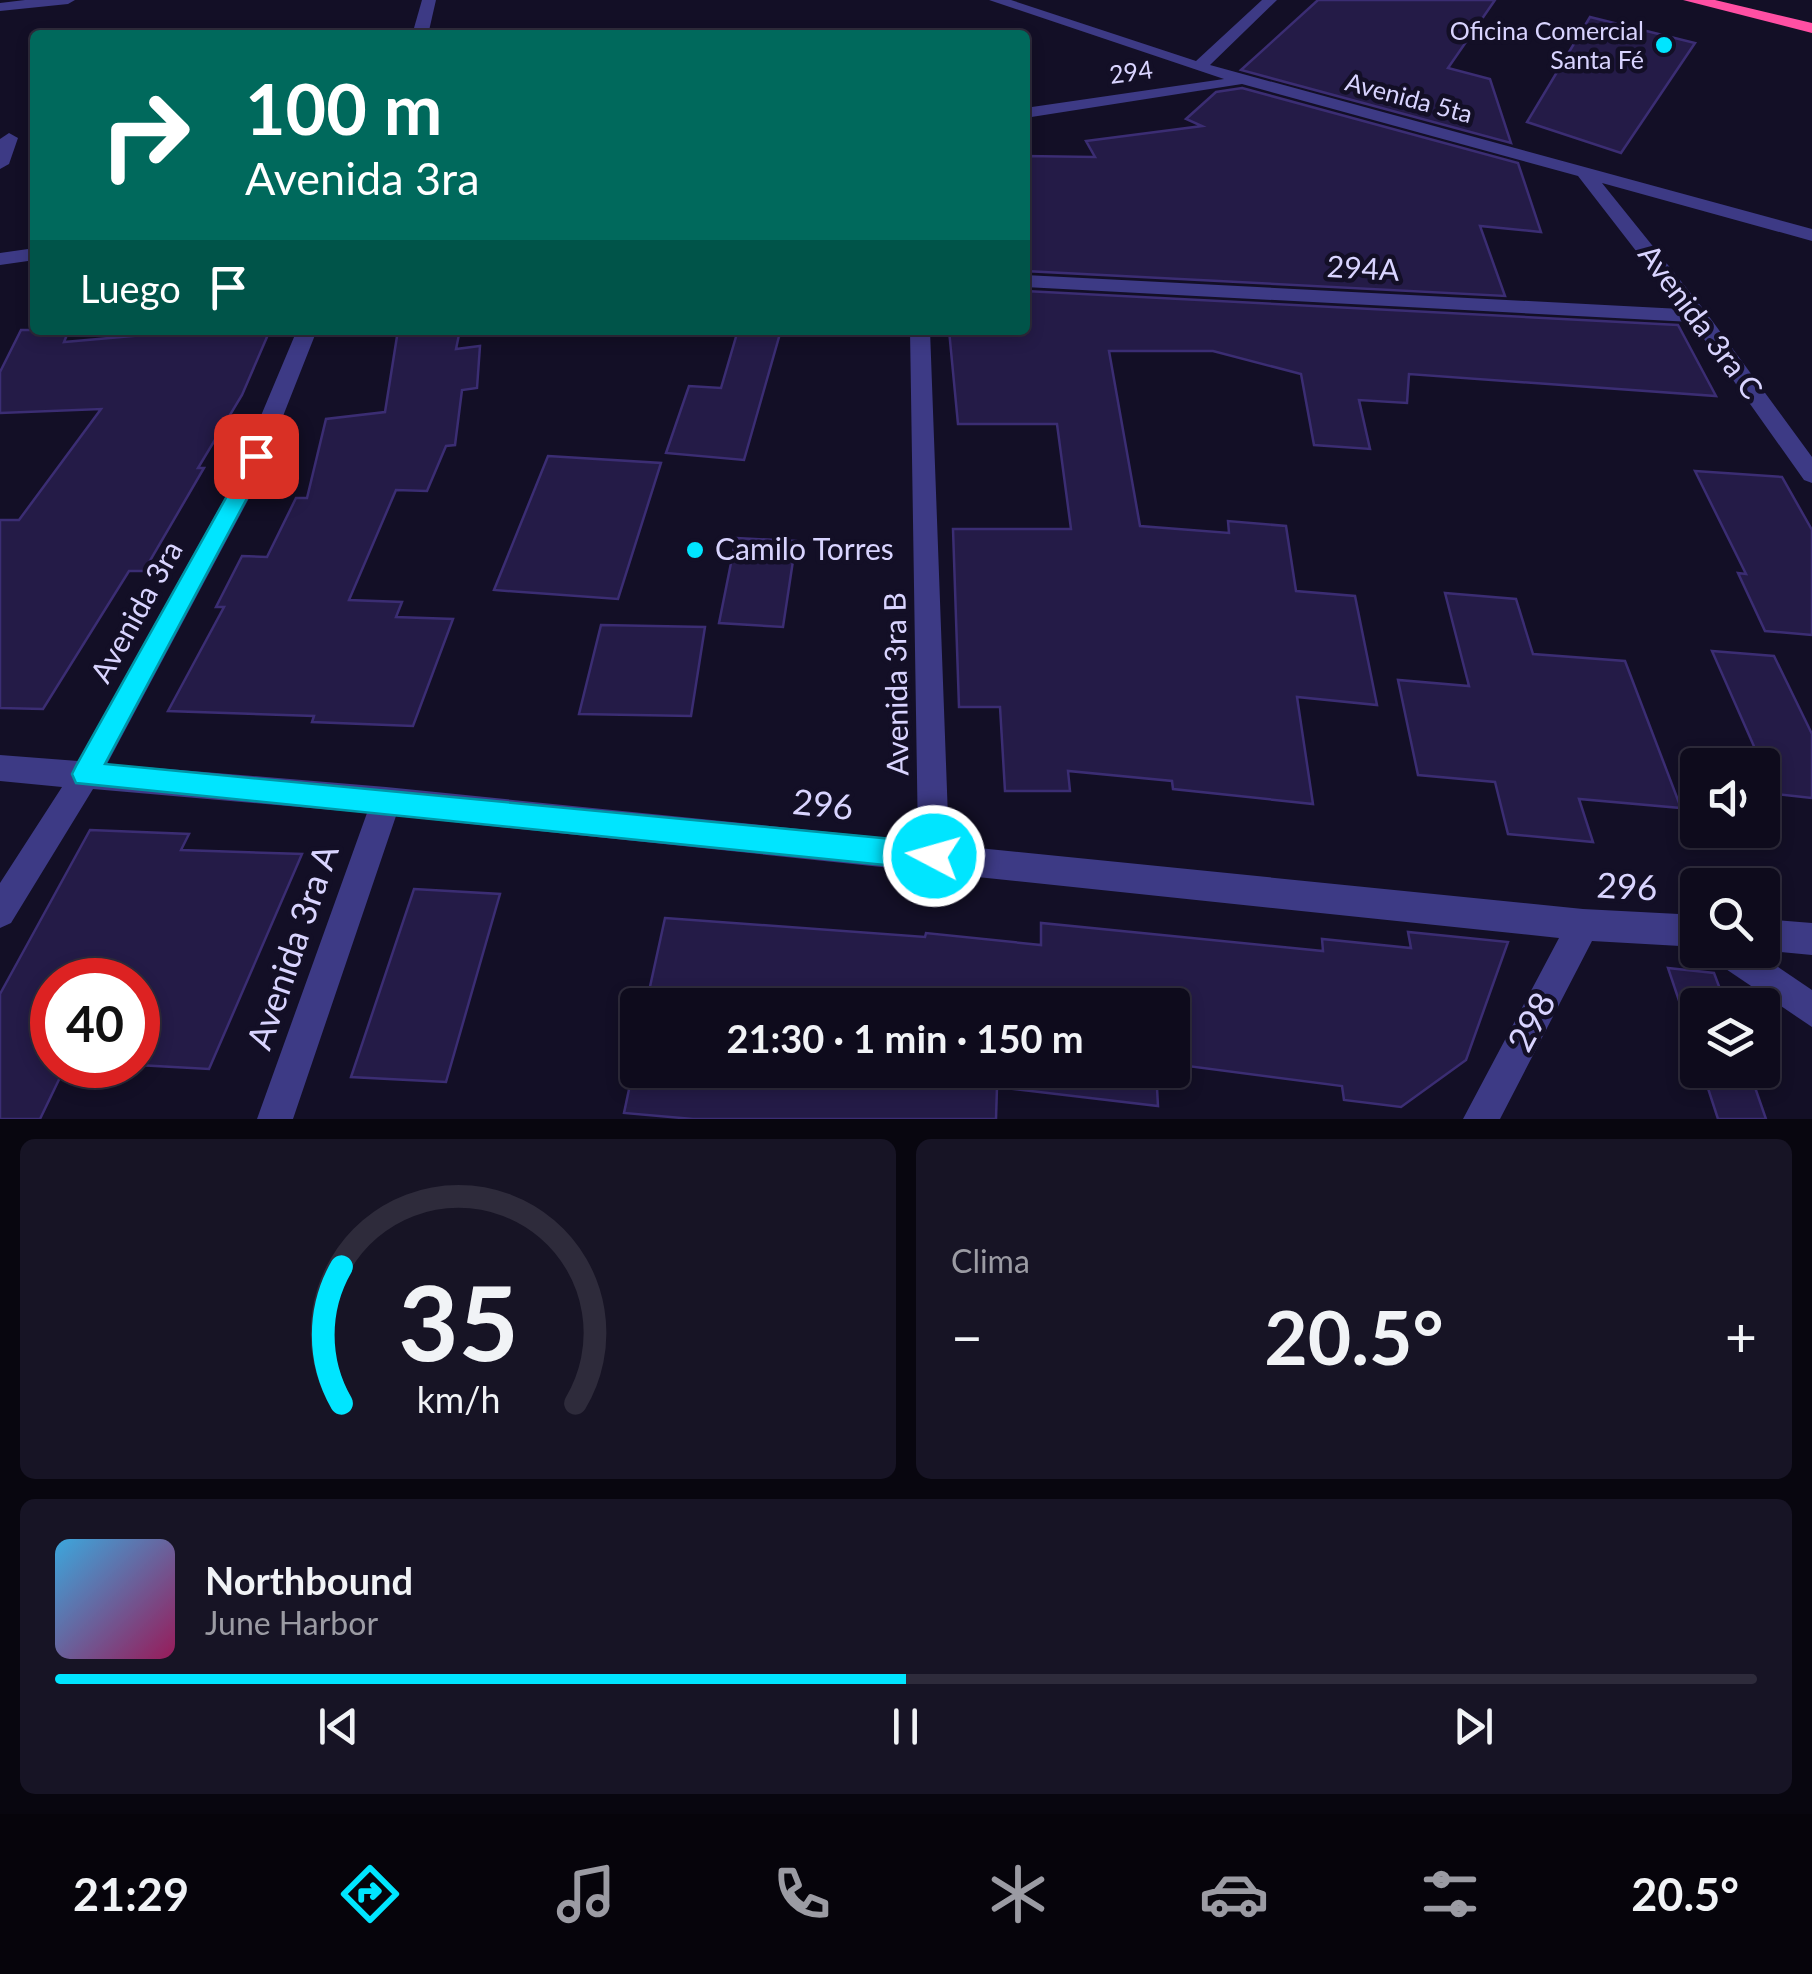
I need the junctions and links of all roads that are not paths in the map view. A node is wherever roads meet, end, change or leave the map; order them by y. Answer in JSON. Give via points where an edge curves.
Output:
{"nodes":[{"id":1,"x":68,"y":0,"type":"edge"},
{"id":2,"x":429,"y":0,"type":"edge"},
{"id":3,"x":996,"y":0,"type":"edge"},
{"id":4,"x":1270,"y":0,"type":"edge"},
{"id":5,"x":1704,"y":1,"type":"edge"},
{"id":6,"x":0,"y":8,"type":"edge"},
{"id":7,"x":1812,"y":28,"type":"edge"},
{"id":8,"x":421,"y":30,"type":"edge"},
{"id":9,"x":1199,"y":67,"type":"junction"},
{"id":10,"x":1245,"y":80,"type":"junction"},
{"id":11,"x":1030,"y":111,"type":"edge"},
{"id":12,"x":9,"y":138,"type":"dead end"},
{"id":13,"x":0,"y":164,"type":"edge"},
{"id":14,"x":1584,"y":172,"type":"junction"},
{"id":15,"x":1812,"y":236,"type":"edge"},
{"id":16,"x":30,"y":255,"type":"edge"},
{"id":17,"x":0,"y":260,"type":"edge"},
{"id":18,"x":1030,"y":281,"type":"edge"},
{"id":19,"x":1698,"y":316,"type":"junction"},
{"id":20,"x":306,"y":335,"type":"edge"},
{"id":21,"x":920,"y":335,"type":"edge"},
{"id":22,"x":1812,"y":474,"type":"edge"},
{"id":23,"x":0,"y":768,"type":"edge"},
{"id":24,"x":86,"y":774,"type":"junction"},
{"id":25,"x":386,"y":801,"type":"junction"},
{"id":26,"x":934,"y":856,"type":"junction"},
{"id":27,"x":0,"y":912,"type":"edge"},
{"id":28,"x":1584,"y":925,"type":"junction"},
{"id":29,"x":1680,"y":930,"type":"edge"},
{"id":30,"x":1780,"y":936,"type":"edge"},
{"id":31,"x":1812,"y":938,"type":"edge"},
{"id":32,"x":1751,"y":968,"type":"edge"},
{"id":33,"x":1812,"y":1010,"type":"edge"},
{"id":34,"x":275,"y":1119,"type":"edge"},
{"id":35,"x":1481,"y":1119,"type":"edge"}],
"edges":[{"from":1,"to":6,"type":"street"},
{"from":2,"to":8,"type":"street"},
{"from":3,"to":9,"type":"street","name":"Avenida 5ta"},
{"from":4,"to":9,"type":"street"},
{"from":5,"to":7,"type":"highway"},
{"from":9,"to":10,"type":"street","name":"Avenida 5ta"},
{"from":10,"to":11,"type":"street","name":"294"},
{"from":10,"to":14,"type":"street","name":"Avenida 5ta"},
{"from":12,"to":13,"type":"street"},
{"from":14,"to":15,"type":"street","name":"Avenida 5ta"},
{"from":14,"to":19,"type":"street","name":"Avenida 3ra C"},
{"from":16,"to":17,"type":"street"},
{"from":18,"to":19,"type":"street","name":"294A"},
{"from":19,"to":22,"type":"street","name":"Avenida 3ra C"},
{"from":20,"to":24,"type":"street","name":"Avenida 3ra","via":[[242,487]]},
{"from":21,"to":26,"type":"street","name":"Avenida 3ra B"},
{"from":23,"to":24,"type":"street","name":"296"},
{"from":24,"to":25,"type":"street","name":"296"},
{"from":24,"to":27,"type":"street","name":"Avenida 3ra"},
{"from":25,"to":26,"type":"street","name":"296"},
{"from":25,"to":34,"type":"street","name":"Avenida 3ra A"},
{"from":26,"to":28,"type":"street","name":"296"},
{"from":28,"to":29,"type":"street","name":"296"},
{"from":28,"to":35,"type":"street","name":"298"},
{"from":30,"to":31,"type":"street"},
{"from":32,"to":33,"type":"street"}]}
